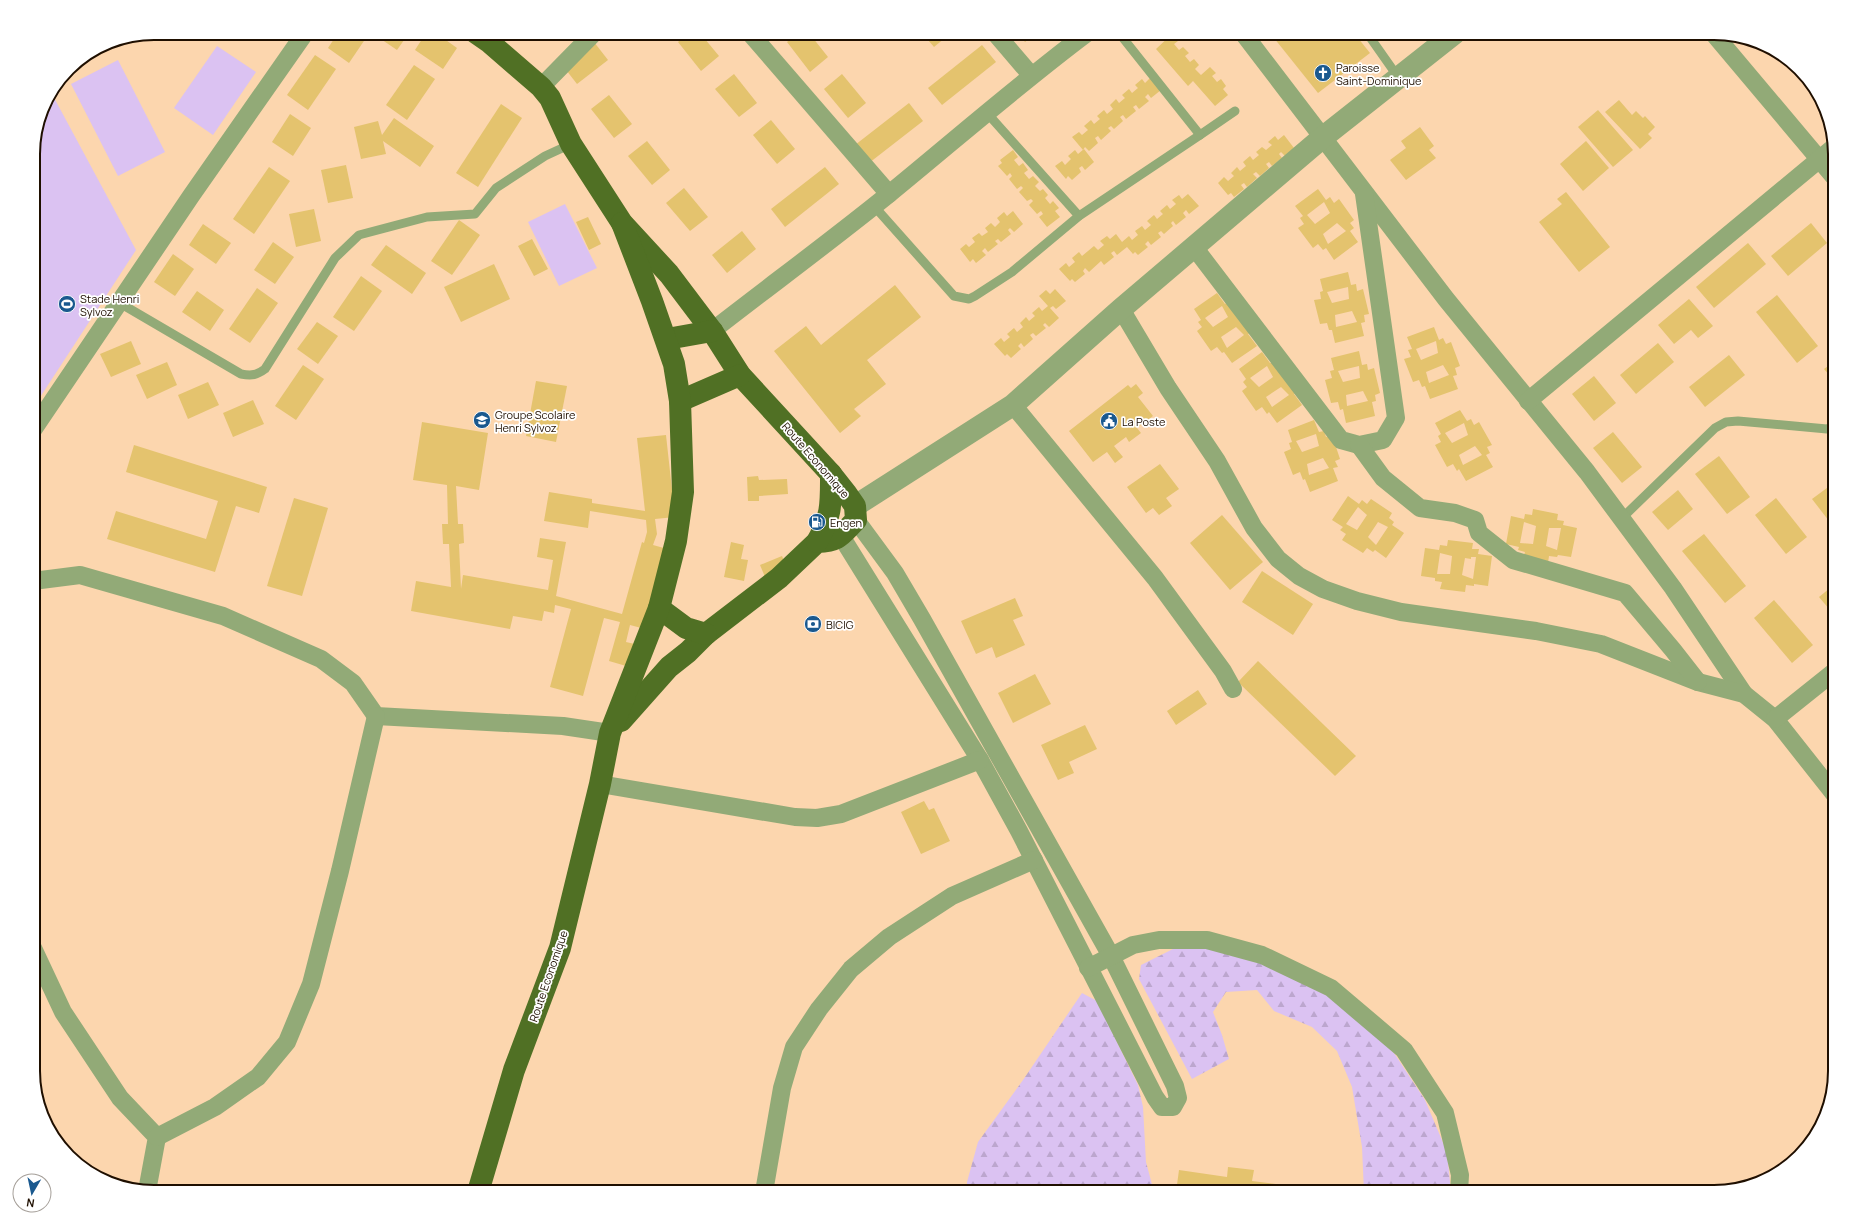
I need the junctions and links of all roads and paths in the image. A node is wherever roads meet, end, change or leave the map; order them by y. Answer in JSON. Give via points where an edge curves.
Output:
{"nodes":[{"id":1,"x":300,"y":40,"type":"edge"},
{"id":2,"x":486,"y":40,"type":"edge"},
{"id":3,"x":587,"y":40,"type":"edge"},
{"id":4,"x":756,"y":40,"type":"edge"},
{"id":5,"x":1001,"y":40,"type":"edge"},
{"id":6,"x":1078,"y":40,"type":"edge"},
{"id":7,"x":1125,"y":40,"type":"edge"},
{"id":8,"x":1248,"y":40,"type":"edge"},
{"id":9,"x":1372,"y":40,"type":"edge"},
{"id":10,"x":1445,"y":40,"type":"edge"},
{"id":11,"x":1718,"y":40,"type":"edge"},
{"id":12,"x":1031,"y":75,"type":"junction"},
{"id":13,"x":1398,"y":78,"type":"junction"},
{"id":14,"x":541,"y":87,"type":"junction"},
{"id":15,"x":1235,"y":111,"type":"dead end"},
{"id":16,"x":988,"y":113,"type":"junction"},
{"id":17,"x":1200,"y":135,"type":"junction"},
{"id":18,"x":1322,"y":138,"type":"junction"},
{"id":19,"x":571,"y":144,"type":"junction"},
{"id":20,"x":1828,"y":152,"type":"edge"},
{"id":21,"x":1818,"y":160,"type":"junction"},
{"id":22,"x":1828,"y":171,"type":"edge"},
{"id":23,"x":1364,"y":191,"type":"junction"},
{"id":24,"x":889,"y":194,"type":"junction"},
{"id":25,"x":874,"y":206,"type":"junction"},
{"id":26,"x":1079,"y":216,"type":"junction"},
{"id":27,"x":622,"y":223,"type":"junction"},
{"id":28,"x":1194,"y":247,"type":"junction"},
{"id":29,"x":118,"y":302,"type":"junction"},
{"id":30,"x":1121,"y":309,"type":"junction"},
{"id":31,"x":712,"y":331,"type":"junction"},
{"id":32,"x":667,"y":339,"type":"junction"},
{"id":33,"x":740,"y":375,"type":"junction"},
{"id":34,"x":680,"y":401,"type":"junction"},
{"id":35,"x":1528,"y":401,"type":"junction"},
{"id":36,"x":1013,"y":405,"type":"junction"},
{"id":37,"x":40,"y":419,"type":"edge"},
{"id":38,"x":1828,"y":429,"type":"edge"},
{"id":39,"x":1359,"y":445,"type":"junction"},
{"id":40,"x":830,"y":474,"type":"junction"},
{"id":41,"x":856,"y":513,"type":"junction"},
{"id":42,"x":1621,"y":519,"type":"junction"},
{"id":43,"x":840,"y":536,"type":"junction"},
{"id":44,"x":817,"y":542,"type":"junction"},
{"id":45,"x":40,"y":580,"type":"edge"},
{"id":46,"x":659,"y":608,"type":"junction"},
{"id":47,"x":706,"y":634,"type":"junction"},
{"id":48,"x":1828,"y":677,"type":"edge"},
{"id":49,"x":1698,"y":682,"type":"junction"},
{"id":50,"x":1234,"y":689,"type":"dead end"},
{"id":51,"x":1744,"y":694,"type":"junction"},
{"id":52,"x":376,"y":716,"type":"junction"},
{"id":53,"x":1775,"y":719,"type":"junction"},
{"id":54,"x":610,"y":733,"type":"junction"},
{"id":55,"x":980,"y":760,"type":"junction"},
{"id":56,"x":600,"y":784,"type":"junction"},
{"id":57,"x":1828,"y":786,"type":"edge"},
{"id":58,"x":1034,"y":860,"type":"junction"},
{"id":59,"x":1111,"y":956,"type":"junction"},
{"id":60,"x":40,"y":963,"type":"edge"},
{"id":61,"x":1088,"y":968,"type":"junction"},
{"id":62,"x":156,"y":1137,"type":"junction"},
{"id":63,"x":148,"y":1185,"type":"edge"},
{"id":64,"x":480,"y":1185,"type":"edge"},
{"id":65,"x":765,"y":1185,"type":"edge"},
{"id":66,"x":1459,"y":1185,"type":"edge"}],
"edges":[{"from":1,"to":29,"type":"street"},
{"from":2,"to":14,"type":"highway","name":"Route Economique"},
{"from":3,"to":14,"type":"street"},
{"from":4,"to":24,"type":"street"},
{"from":5,"to":12,"type":"street"},
{"from":6,"to":12,"type":"street"},
{"from":7,"to":17,"type":"lane"},
{"from":8,"to":18,"type":"street"},
{"from":9,"to":13,"type":"lane"},
{"from":10,"to":13,"type":"street"},
{"from":11,"to":21,"type":"street"},
{"from":12,"to":16,"type":"street"},
{"from":13,"to":18,"type":"street"},
{"from":14,"to":19,"type":"highway","name":"Route Economique","via":[[550,98]]},
{"from":15,"to":17,"type":"lane"},
{"from":16,"to":24,"type":"street"},
{"from":16,"to":26,"type":"lane"},
{"from":17,"to":26,"type":"lane"},
{"from":18,"to":23,"type":"street"},
{"from":18,"to":28,"type":"street"},
{"from":19,"to":27,"type":"highway","name":"Route Economique"},
{"from":19,"to":29,"type":"lane","via":[[545,156],[496,188],[475,214],[426,217],[359,235],[335,258],[265,369],[258,374],[242,374]]},
{"from":20,"to":21,"type":"street"},
{"from":21,"to":22,"type":"street"},
{"from":21,"to":35,"type":"street"},
{"from":23,"to":35,"type":"street"},
{"from":23,"to":39,"type":"street","via":[[1396,418],[1383,440]]},
{"from":24,"to":25,"type":"street"},
{"from":25,"to":26,"type":"lane","via":[[954,296],[969,299],[1012,272]]},
{"from":25,"to":31,"type":"street"},
{"from":27,"to":31,"type":"highway","name":"Route Economique","via":[[669,274]]},
{"from":27,"to":32,"type":"highway","name":"Route Economique"},
{"from":28,"to":30,"type":"street"},
{"from":28,"to":39,"type":"street","via":[[1341,440]]},
{"from":29,"to":37,"type":"street"},
{"from":30,"to":36,"type":"street"},
{"from":30,"to":49,"type":"street","via":[[1168,388],[1217,461],[1254,528],[1278,559],[1299,576],[1337,594],[1401,612],[1536,631],[1601,644]]},
{"from":31,"to":32,"type":"highway"},
{"from":31,"to":33,"type":"highway","name":"Route Economique"},
{"from":32,"to":34,"type":"highway","name":"Route Economique"},
{"from":33,"to":34,"type":"highway"},
{"from":33,"to":40,"type":"highway","name":"Route Economique"},
{"from":34,"to":46,"type":"highway","name":"Route Economique","via":[[683,492],[676,541]]},
{"from":35,"to":42,"type":"street","via":[[1587,472]]},
{"from":36,"to":41,"type":"street"},
{"from":36,"to":50,"type":"street","via":[[1155,578]]},
{"from":38,"to":42,"type":"lane","via":[[1726,422],[1715,428]]},
{"from":39,"to":49,"type":"street","via":[[1383,478],[1420,508],[1455,513],[1475,520],[1479,533],[1513,560],[1624,593]]},
{"from":40,"to":41,"type":"highway","name":"Route Economique"},
{"from":40,"to":44,"type":"highway","via":[[829,519]]},
{"from":41,"to":43,"type":"highway"},
{"from":41,"to":59,"type":"street","via":[[922,619]]},
{"from":42,"to":51,"type":"street","via":[[1673,588]]},
{"from":43,"to":44,"type":"highway","via":[[831,542]]},
{"from":43,"to":55,"type":"street"},
{"from":44,"to":47,"type":"highway","via":[[779,578]]},
{"from":45,"to":52,"type":"street","via":[[80,575],[223,616],[321,659],[353,684]]},
{"from":46,"to":47,"type":"highway","via":[[686,628]]},
{"from":46,"to":54,"type":"highway","name":"Route Economique"},
{"from":47,"to":54,"type":"highway","via":[[669,667]]},
{"from":48,"to":53,"type":"street"},
{"from":49,"to":51,"type":"street"},
{"from":51,"to":53,"type":"street"},
{"from":52,"to":54,"type":"street","via":[[563,726]]},
{"from":52,"to":62,"type":"street","via":[[311,984],[287,1042],[258,1077],[215,1107]]},
{"from":53,"to":57,"type":"street"},
{"from":54,"to":56,"type":"highway","name":"Route Economique"},
{"from":55,"to":56,"type":"street","via":[[861,807],[817,818],[795,817]]},
{"from":55,"to":58,"type":"street"},
{"from":56,"to":64,"type":"highway","name":"Route Economique","via":[[560,948],[514,1070]]},
{"from":58,"to":61,"type":"street"},
{"from":58,"to":65,"type":"street","via":[[952,896],[889,937],[851,969],[794,1047],[782,1088]]},
{"from":59,"to":61,"type":"street"},
{"from":59,"to":61,"type":"street","via":[[1175,1086],[1178,1098],[1173,1107],[1162,1107],[1155,1097]]},
{"from":59,"to":66,"type":"street","via":[[1133,945],[1159,940],[1207,940],[1262,955],[1331,988],[1404,1050],[1445,1113],[1460,1175]]},
{"from":60,"to":62,"type":"street","via":[[67,1019],[120,1098]]},
{"from":62,"to":63,"type":"street"}]}
